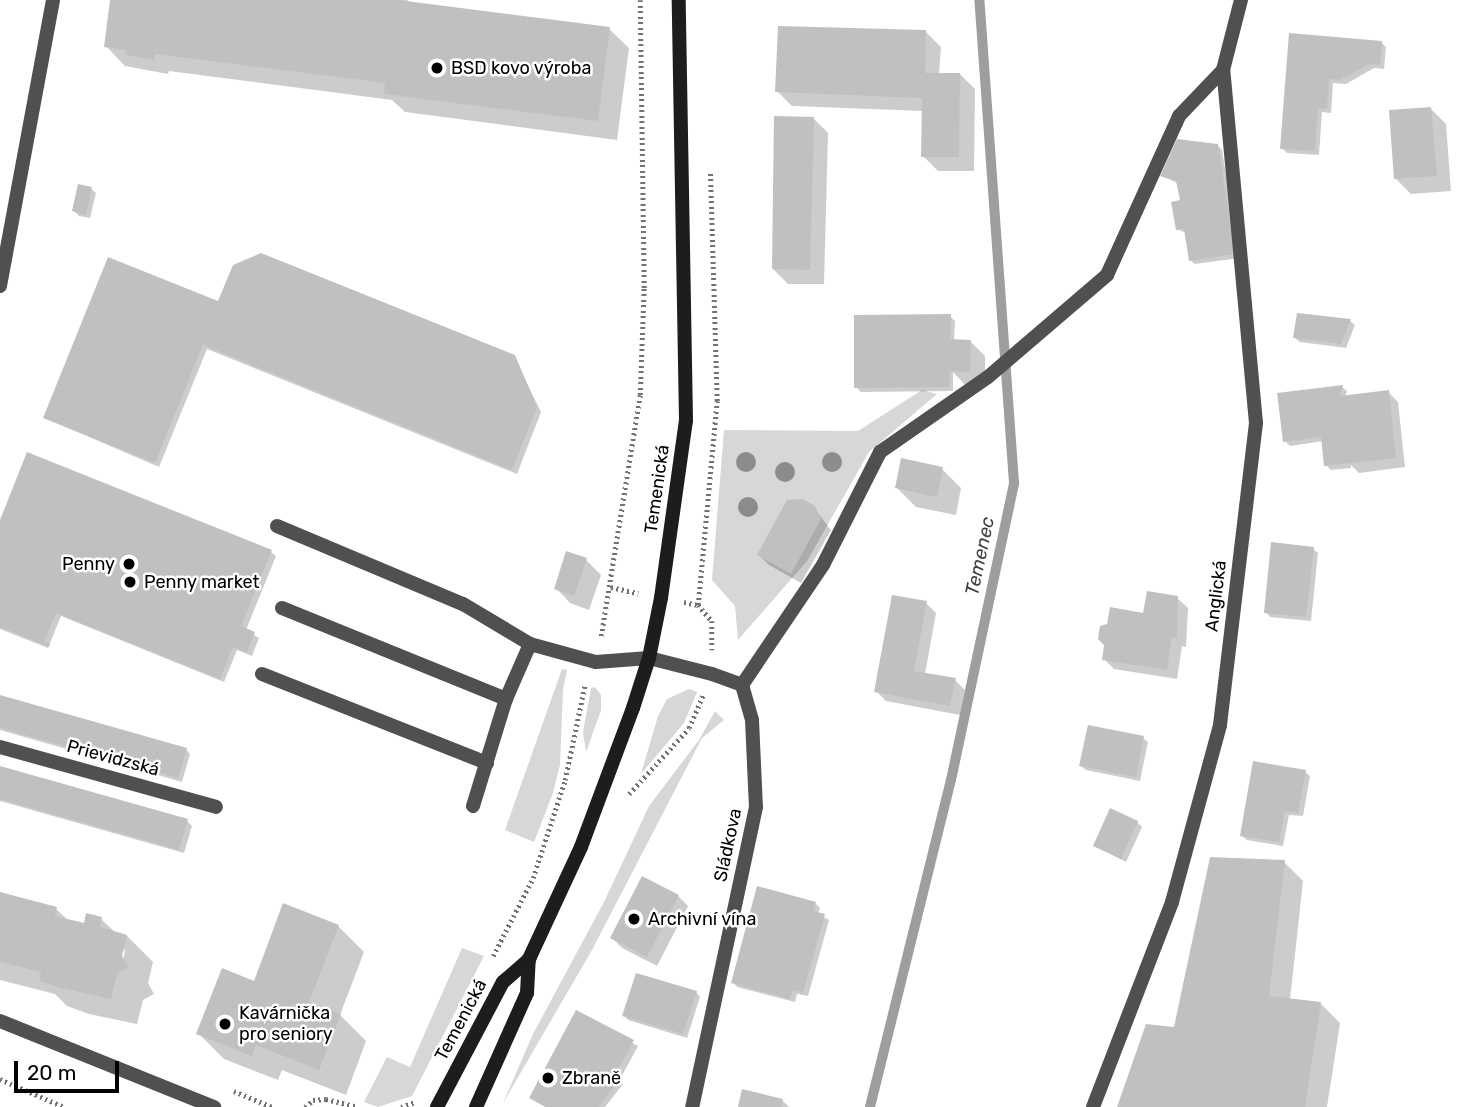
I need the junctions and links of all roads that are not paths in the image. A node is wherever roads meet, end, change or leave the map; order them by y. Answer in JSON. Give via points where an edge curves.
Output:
{"nodes":[{"id":1,"x":53,"y":0,"type":"edge"},
{"id":2,"x":679,"y":0,"type":"edge"},
{"id":3,"x":1241,"y":0,"type":"edge"},
{"id":4,"x":1223,"y":70,"type":"junction"},
{"id":5,"x":0,"y":286,"type":"edge"},
{"id":6,"x":277,"y":526,"type":"dead end"},
{"id":7,"x":282,"y":608,"type":"dead end"},
{"id":8,"x":530,"y":644,"type":"junction"},
{"id":9,"x":649,"y":659,"type":"junction"},
{"id":10,"x":262,"y":674,"type":"dead end"},
{"id":11,"x":742,"y":685,"type":"junction"},
{"id":12,"x":506,"y":699,"type":"junction"},
{"id":13,"x":0,"y":747,"type":"edge"},
{"id":14,"x":487,"y":762,"type":"junction"},
{"id":15,"x":473,"y":806,"type":"dead end"},
{"id":16,"x":216,"y":807,"type":"dead end"},
{"id":17,"x":529,"y":959,"type":"junction"},
{"id":18,"x":0,"y":1021,"type":"edge"},
{"id":19,"x":214,"y":1107,"type":"edge"},
{"id":20,"x":437,"y":1107,"type":"edge"},
{"id":21,"x":476,"y":1107,"type":"edge"},
{"id":22,"x":692,"y":1107,"type":"edge"},
{"id":23,"x":1093,"y":1107,"type":"edge"}],
"edges":[{"from":1,"to":5,"type":"street"},
{"from":2,"to":9,"type":"street","name":"Temenická","via":[[686,420]]},
{"from":3,"to":4,"type":"street","name":"Anglická"},
{"from":4,"to":11,"type":"street","name":"Anglická","via":[[1178,116],[1107,275],[988,377],[880,452],[823,565]]},
{"from":4,"to":23,"type":"street","name":"Anglická","via":[[1256,424],[1220,725],[1171,902]]},
{"from":6,"to":8,"type":"street","via":[[463,604]]},
{"from":7,"to":12,"type":"street"},
{"from":8,"to":9,"type":"street","via":[[596,662]]},
{"from":8,"to":12,"type":"street"},
{"from":9,"to":11,"type":"street"},
{"from":9,"to":17,"type":"street","name":"Temenická","via":[[582,847]]},
{"from":10,"to":14,"type":"street"},
{"from":11,"to":22,"type":"street","name":"Sládkova","via":[[752,720],[756,807]]},
{"from":12,"to":14,"type":"street"},
{"from":13,"to":16,"type":"street","name":"Prievidzská"},
{"from":14,"to":15,"type":"street"},
{"from":17,"to":20,"type":"street","name":"Temenická","via":[[503,982]]},
{"from":17,"to":21,"type":"street","name":"Temenická","via":[[527,993]]},
{"from":18,"to":19,"type":"street"}]}
